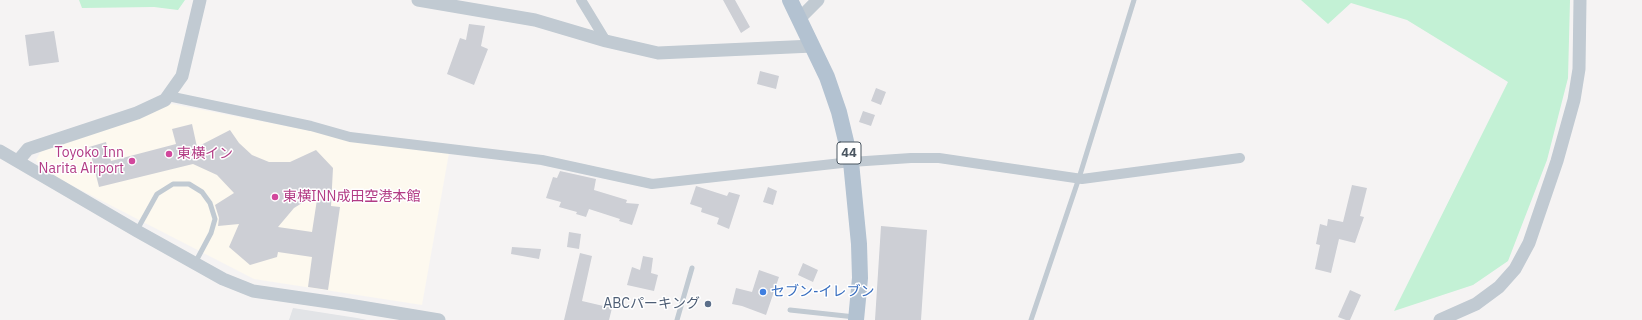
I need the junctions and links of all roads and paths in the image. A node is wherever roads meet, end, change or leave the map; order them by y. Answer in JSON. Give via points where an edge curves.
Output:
{"nodes":[{"id":1,"x":200,"y":0,"type":"edge"},
{"id":2,"x":418,"y":0,"type":"edge"},
{"id":3,"x":581,"y":0,"type":"edge"},
{"id":4,"x":790,"y":0,"type":"edge"},
{"id":5,"x":818,"y":0,"type":"edge"},
{"id":6,"x":1134,"y":0,"type":"edge"},
{"id":7,"x":1580,"y":0,"type":"edge"},
{"id":8,"x":800,"y":18,"type":"junction"},
{"id":9,"x":606,"y":41,"type":"junction"},
{"id":10,"x":813,"y":46,"type":"junction"},
{"id":11,"x":168,"y":96,"type":"junction"},
{"id":12,"x":0,"y":152,"type":"edge"},
{"id":13,"x":1240,"y":158,"type":"dead end"},
{"id":14,"x":18,"y":161,"type":"junction"},
{"id":15,"x":851,"y":162,"type":"junction"},
{"id":16,"x":1079,"y":178,"type":"junction"},
{"id":17,"x":137,"y":231,"type":"junction"},
{"id":18,"x":195,"y":263,"type":"junction"},
{"id":19,"x":692,"y":268,"type":"dead end"},
{"id":20,"x":790,"y":310,"type":"dead end"},
{"id":21,"x":856,"y":319,"type":"edge"},
{"id":22,"x":438,"y":320,"type":"edge"},
{"id":23,"x":677,"y":320,"type":"edge"},
{"id":24,"x":1031,"y":320,"type":"edge"},
{"id":25,"x":1440,"y":320,"type":"edge"}],
"edges":[{"from":1,"to":11,"type":"street","via":[[182,76]]},
{"from":2,"to":9,"type":"street","via":[[535,20]]},
{"from":3,"to":9,"type":"street"},
{"from":4,"to":8,"type":"main road","number":"44"},
{"from":5,"to":8,"type":"street"},
{"from":6,"to":16,"type":"lane"},
{"from":7,"to":25,"type":"street","via":[[1578,69],[1574,100],[1557,161],[1529,242],[1515,269],[1498,287],[1476,304]]},
{"from":8,"to":10,"type":"main road","number":"44"},
{"from":9,"to":10,"type":"street","via":[[658,53]]},
{"from":10,"to":15,"type":"main road","number":"44","via":[[839,112]]},
{"from":11,"to":14,"type":"street","via":[[166,100],[137,113],[28,149]]},
{"from":11,"to":15,"type":"street","via":[[311,126],[350,137],[542,160],[652,184]]},
{"from":12,"to":14,"type":"street"},
{"from":13,"to":16,"type":"street"},
{"from":14,"to":17,"type":"street"},
{"from":15,"to":16,"type":"street","via":[[939,158]]},
{"from":15,"to":21,"type":"main road","number":"44","via":[[859,244],[860,278]]},
{"from":16,"to":24,"type":"lane"},
{"from":17,"to":18,"type":"street"},
{"from":17,"to":18,"type":"lane","via":[[157,194],[173,184],[189,184],[202,192],[210,203],[215,219],[211,233]]},
{"from":18,"to":22,"type":"street","via":[[223,279],[253,291]]},
{"from":19,"to":23,"type":"lane"},
{"from":20,"to":21,"type":"lane"}]}
